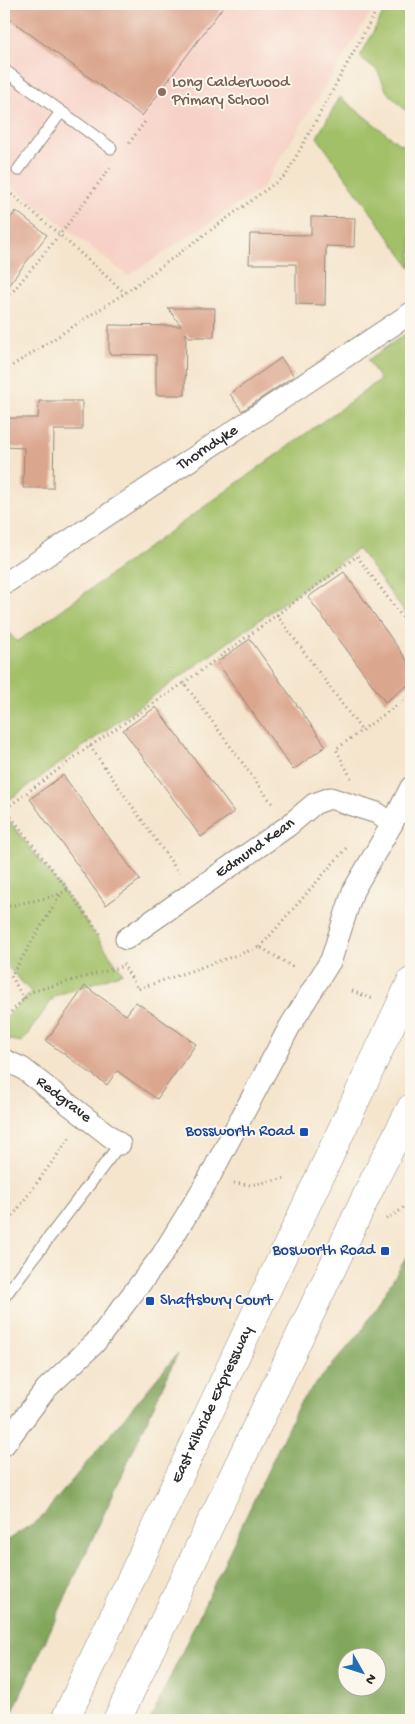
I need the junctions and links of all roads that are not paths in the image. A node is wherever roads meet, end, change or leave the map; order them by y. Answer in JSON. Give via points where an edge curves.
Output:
{"nodes":[{"id":1,"x":4,"y":70,"type":"edge"},
{"id":2,"x":61,"y":112,"type":"junction"},
{"id":3,"x":111,"y":148,"type":"dead end"},
{"id":4,"x":18,"y":170,"type":"dead end"},
{"id":5,"x":411,"y":313,"type":"edge"},
{"id":6,"x":4,"y":584,"type":"edge"},
{"id":7,"x":411,"y":787,"type":"edge"},
{"id":8,"x":378,"y":815,"type":"junction"},
{"id":9,"x":119,"y":944,"type":"road end"},
{"id":10,"x":411,"y":982,"type":"edge"},
{"id":11,"x":4,"y":1060,"type":"edge"},
{"id":12,"x":411,"y":1108,"type":"edge"},
{"id":13,"x":120,"y":1144,"type":"joint"},
{"id":14,"x":4,"y":1297,"type":"edge"},
{"id":15,"x":4,"y":1445,"type":"edge"},
{"id":16,"x":64,"y":1720,"type":"edge"},
{"id":17,"x":117,"y":1720,"type":"edge"}],
"edges":[{"from":1,"to":2,"type":"lane"},
{"from":2,"to":3,"type":"lane"},
{"from":2,"to":4,"type":"lane"},
{"from":5,"to":6,"type":"street","name":"Thorndyke"},
{"from":7,"to":8,"type":"street"},
{"from":8,"to":9,"type":"street","name":"Edmund Kean","via":[[330,798],[314,804],[288,826]]},
{"from":8,"to":15,"type":"street","via":[[331,960],[290,1026],[208,1180],[162,1255],[95,1342],[46,1389]]},
{"from":10,"to":16,"type":"highway","name":"East Kilbride Expressway"},
{"from":11,"to":13,"type":"street","name":"Redgrave","via":[[22,1068]]},
{"from":12,"to":17,"type":"highway"},
{"from":13,"to":14,"type":"lane"}]}
